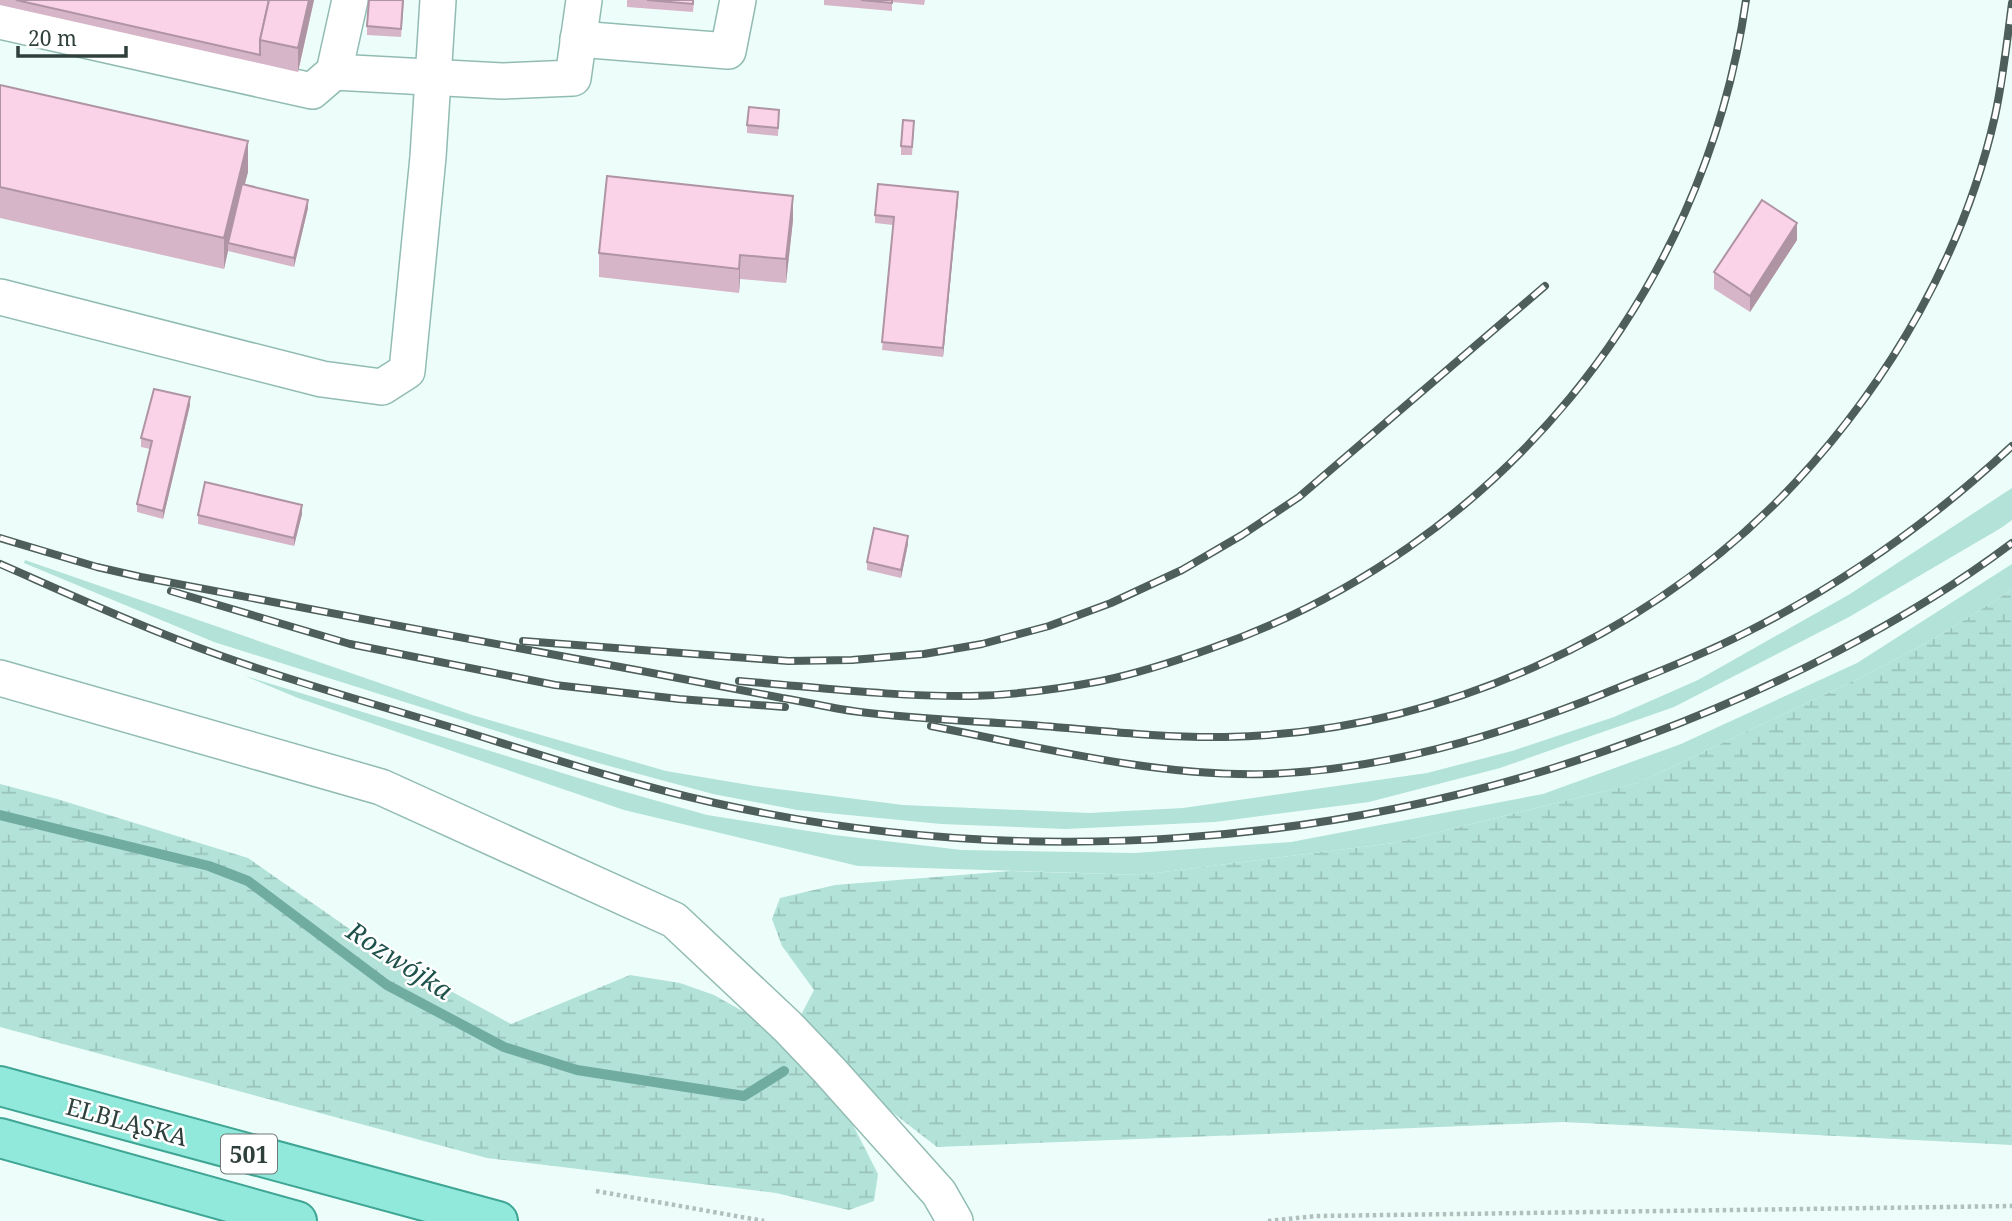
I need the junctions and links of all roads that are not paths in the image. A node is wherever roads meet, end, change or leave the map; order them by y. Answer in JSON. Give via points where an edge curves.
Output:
{"nodes":[{"id":1,"x":350,"y":0,"type":"edge"},
{"id":2,"x":438,"y":0,"type":"edge"},
{"id":3,"x":584,"y":0,"type":"edge"},
{"id":4,"x":738,"y":0,"type":"edge"},
{"id":5,"x":0,"y":20,"type":"edge"},
{"id":6,"x":578,"y":39,"type":"junction"},
{"id":7,"x":334,"y":72,"type":"junction"},
{"id":8,"x":432,"y":78,"type":"junction"},
{"id":9,"x":0,"y":297,"type":"edge"},
{"id":10,"x":0,"y":678,"type":"edge"},
{"id":11,"x":0,"y":1086,"type":"edge"},
{"id":12,"x":0,"y":1138,"type":"edge"},
{"id":13,"x":297,"y":1221,"type":"edge"},
{"id":14,"x":498,"y":1221,"type":"edge"},
{"id":15,"x":955,"y":1221,"type":"edge"}],
"edges":[{"from":1,"to":7,"type":"lane"},
{"from":2,"to":8,"type":"lane"},
{"from":3,"to":6,"type":"lane"},
{"from":4,"to":6,"type":"lane","via":[[728,51]]},
{"from":5,"to":7,"type":"lane","via":[[312,91]]},
{"from":6,"to":8,"type":"lane","via":[[573,78]]},
{"from":7,"to":8,"type":"lane"},
{"from":8,"to":9,"type":"lane","via":[[407,372],[382,387],[322,379]]},
{"from":10,"to":15,"type":"lane","via":[[381,788],[674,919],[829,1070],[939,1193]]},
{"from":11,"to":14,"type":"main road","name":"ELBLĄSKA","number":"501"},
{"from":12,"to":13,"type":"main road","name":"ELBLĄSKA","number":"501"}]}
